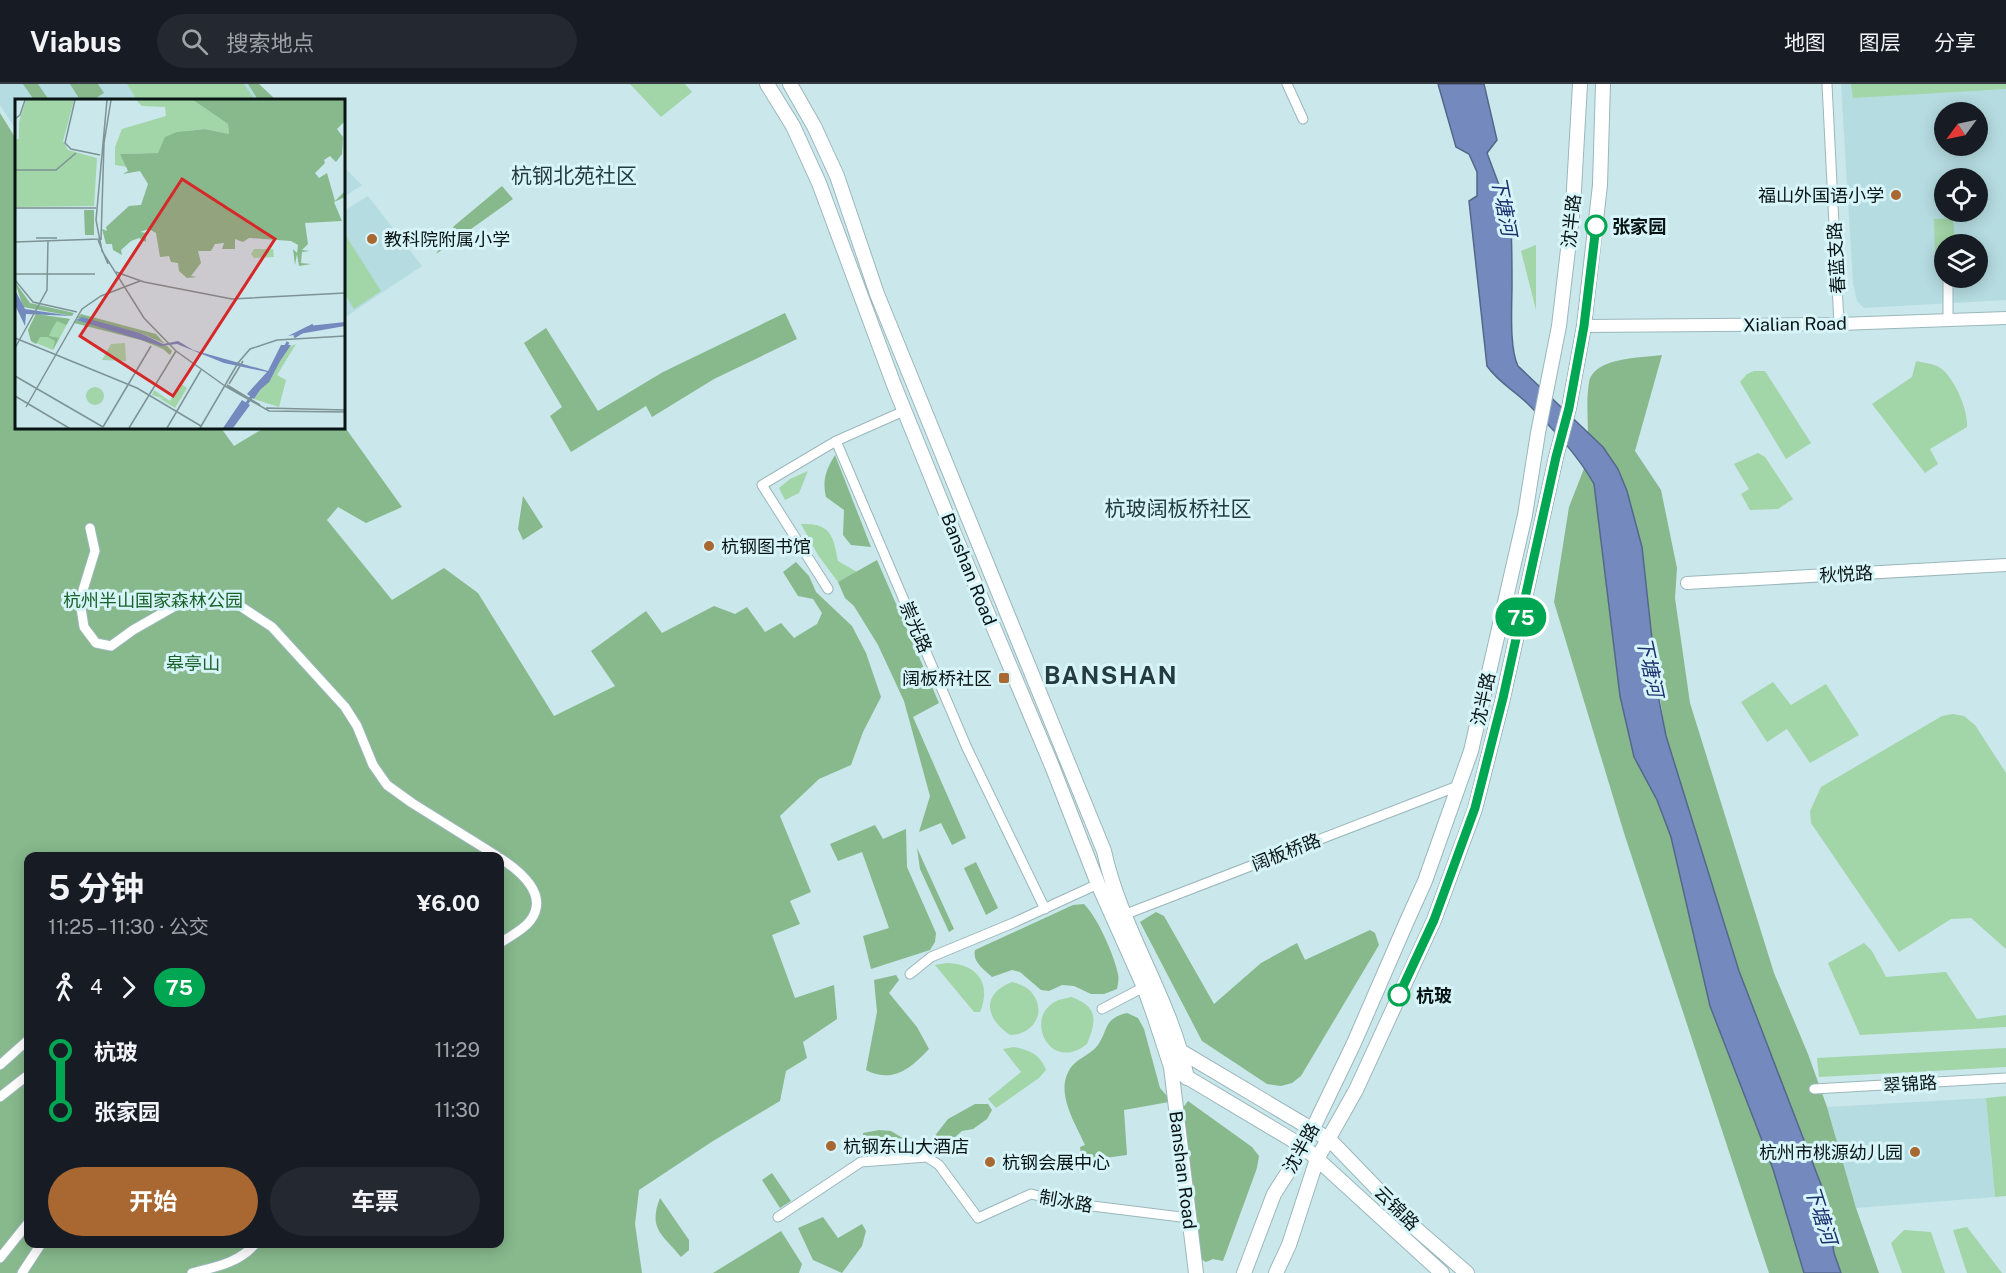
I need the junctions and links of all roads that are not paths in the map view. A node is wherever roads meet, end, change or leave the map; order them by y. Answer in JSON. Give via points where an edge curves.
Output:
{"nodes":[{"id":1,"x":767,"y":84,"type":"edge"},
{"id":2,"x":790,"y":84,"type":"edge"},
{"id":3,"x":1287,"y":84,"type":"edge"},
{"id":4,"x":1580,"y":84,"type":"edge"},
{"id":5,"x":1603,"y":84,"type":"edge"},
{"id":6,"x":1827,"y":84,"type":"edge"},
{"id":7,"x":1302,"y":119,"type":"dead end"},
{"id":8,"x":1948,"y":288,"type":"edge"},
{"id":9,"x":2006,"y":318,"type":"edge"},
{"id":10,"x":1948,"y":321,"type":"junction"},
{"id":11,"x":1839,"y":324,"type":"junction"},
{"id":12,"x":1584,"y":326,"type":"junction"},
{"id":13,"x":904,"y":411,"type":"junction"},
{"id":14,"x":836,"y":441,"type":"junction"},
{"id":15,"x":90,"y":528,"type":"dead end"},
{"id":16,"x":2006,"y":565,"type":"edge"},
{"id":17,"x":1687,"y":583,"type":"dead end"},
{"id":18,"x":828,"y":589,"type":"dead end"},
{"id":19,"x":1458,"y":786,"type":"junction"},
{"id":20,"x":490,"y":852,"type":"edge"},
{"id":21,"x":504,"y":862,"type":"edge"},
{"id":22,"x":1098,"y":884,"type":"junction"},
{"id":23,"x":1045,"y":909,"type":"junction"},
{"id":24,"x":1119,"y":916,"type":"junction"},
{"id":25,"x":504,"y":940,"type":"edge"},
{"id":26,"x":910,"y":974,"type":"dead end"},
{"id":27,"x":1144,"y":987,"type":"junction"},
{"id":28,"x":1102,"y":1009,"type":"dead end"},
{"id":29,"x":24,"y":1044,"type":"edge"},
{"id":30,"x":1174,"y":1058,"type":"junction"},
{"id":31,"x":0,"y":1065,"type":"edge"},
{"id":32,"x":2006,"y":1078,"type":"edge"},
{"id":33,"x":24,"y":1079,"type":"edge"},
{"id":34,"x":1814,"y":1089,"type":"dead end"},
{"id":35,"x":0,"y":1097,"type":"edge"},
{"id":36,"x":1313,"y":1128,"type":"junction"},
{"id":37,"x":1330,"y":1140,"type":"junction"},
{"id":38,"x":1304,"y":1147,"type":"junction"},
{"id":39,"x":1317,"y":1159,"type":"junction"},
{"id":40,"x":778,"y":1218,"type":"dead end"},
{"id":41,"x":1189,"y":1218,"type":"junction"},
{"id":42,"x":24,"y":1228,"type":"edge"},
{"id":43,"x":38,"y":1248,"type":"edge"},
{"id":44,"x":251,"y":1248,"type":"edge"},
{"id":45,"x":0,"y":1258,"type":"edge"},
{"id":46,"x":22,"y":1273,"type":"edge"},
{"id":47,"x":192,"y":1273,"type":"edge"},
{"id":48,"x":1196,"y":1273,"type":"edge"},
{"id":49,"x":1244,"y":1273,"type":"edge"},
{"id":50,"x":1276,"y":1273,"type":"edge"},
{"id":51,"x":1442,"y":1273,"type":"edge"},
{"id":52,"x":1467,"y":1273,"type":"edge"}],
"edges":[{"from":1,"to":13,"type":"main road","name":"Banshan Road","via":[[793,126],[819,183]]},
{"from":2,"to":24,"type":"main road","name":"Banshan Road","via":[[837,176],[877,294],[1104,851]]},
{"from":3,"to":7,"type":"street"},
{"from":4,"to":19,"type":"main road","name":"沈半路","via":[[1573,207],[1559,326],[1525,514],[1476,731]]},
{"from":5,"to":12,"type":"main road","name":"沈半路","via":[[1600,184]]},
{"from":6,"to":11,"type":"street","name":"春蓝支路"},
{"from":8,"to":10,"type":"street"},
{"from":9,"to":10,"type":"street","name":"Xialian Road"},
{"from":10,"to":11,"type":"street","name":"Xialian Road"},
{"from":11,"to":12,"type":"street","name":"Xialian Road"},
{"from":12,"to":37,"type":"main road","name":"沈半路","via":[[1569,408],[1475,808],[1434,920]]},
{"from":13,"to":14,"type":"street"},
{"from":13,"to":22,"type":"main road","name":"Banshan Road"},
{"from":14,"to":18,"type":"street","via":[[762,485]]},
{"from":14,"to":23,"type":"street","name":"崇光路","via":[[967,748]]},
{"from":15,"to":20,"type":"street","via":[[94,551],[81,608],[84,627],[96,643],[111,646],[182,602],[240,606],[272,627],[345,707],[387,785]]},
{"from":16,"to":17,"type":"street","name":"秋悦路"},
{"from":19,"to":24,"type":"street","name":"阔板桥路"},
{"from":19,"to":36,"type":"main road","name":"沈半路","via":[[1425,881]]},
{"from":21,"to":25,"type":"street","via":[[526,879],[535,893],[537,910],[529,923]]},
{"from":22,"to":23,"type":"street"},
{"from":22,"to":24,"type":"main road","name":"Banshan Road"},
{"from":23,"to":26,"type":"street","via":[[931,957]]},
{"from":24,"to":27,"type":"main road","name":"Banshan Road"},
{"from":24,"to":30,"type":"main road","name":"Banshan Road"},
{"from":27,"to":28,"type":"street"},
{"from":27,"to":30,"type":"main road","name":"Banshan Road"},
{"from":29,"to":31,"type":"street"},
{"from":30,"to":36,"type":"main road"},
{"from":30,"to":38,"type":"main road","via":[[1187,1078]]},
{"from":30,"to":41,"type":"main road","name":"Banshan Road"},
{"from":32,"to":34,"type":"street","name":"翠锦路"},
{"from":33,"to":35,"type":"street"},
{"from":36,"to":37,"type":"main road"},
{"from":36,"to":38,"type":"main road","name":"沈半路"},
{"from":37,"to":39,"type":"main road","name":"沈半路"},
{"from":37,"to":52,"type":"main road","name":"云锦路","via":[[1414,1227]]},
{"from":38,"to":39,"type":"main road","name":"云锦路"},
{"from":38,"to":49,"type":"main road","name":"沈半路","via":[[1274,1194]]},
{"from":39,"to":50,"type":"main road","name":"沈半路"},
{"from":39,"to":51,"type":"main road","name":"云锦路"},
{"from":40,"to":41,"type":"street","name":"制冰路","via":[[861,1162],[927,1157],[939,1165],[978,1218],[1031,1194],[1068,1203]]},
{"from":41,"to":48,"type":"main road","name":"Banshan Road"},
{"from":42,"to":45,"type":"street"},
{"from":43,"to":46,"type":"street"},
{"from":44,"to":47,"type":"street","via":[[228,1263]]}]}
